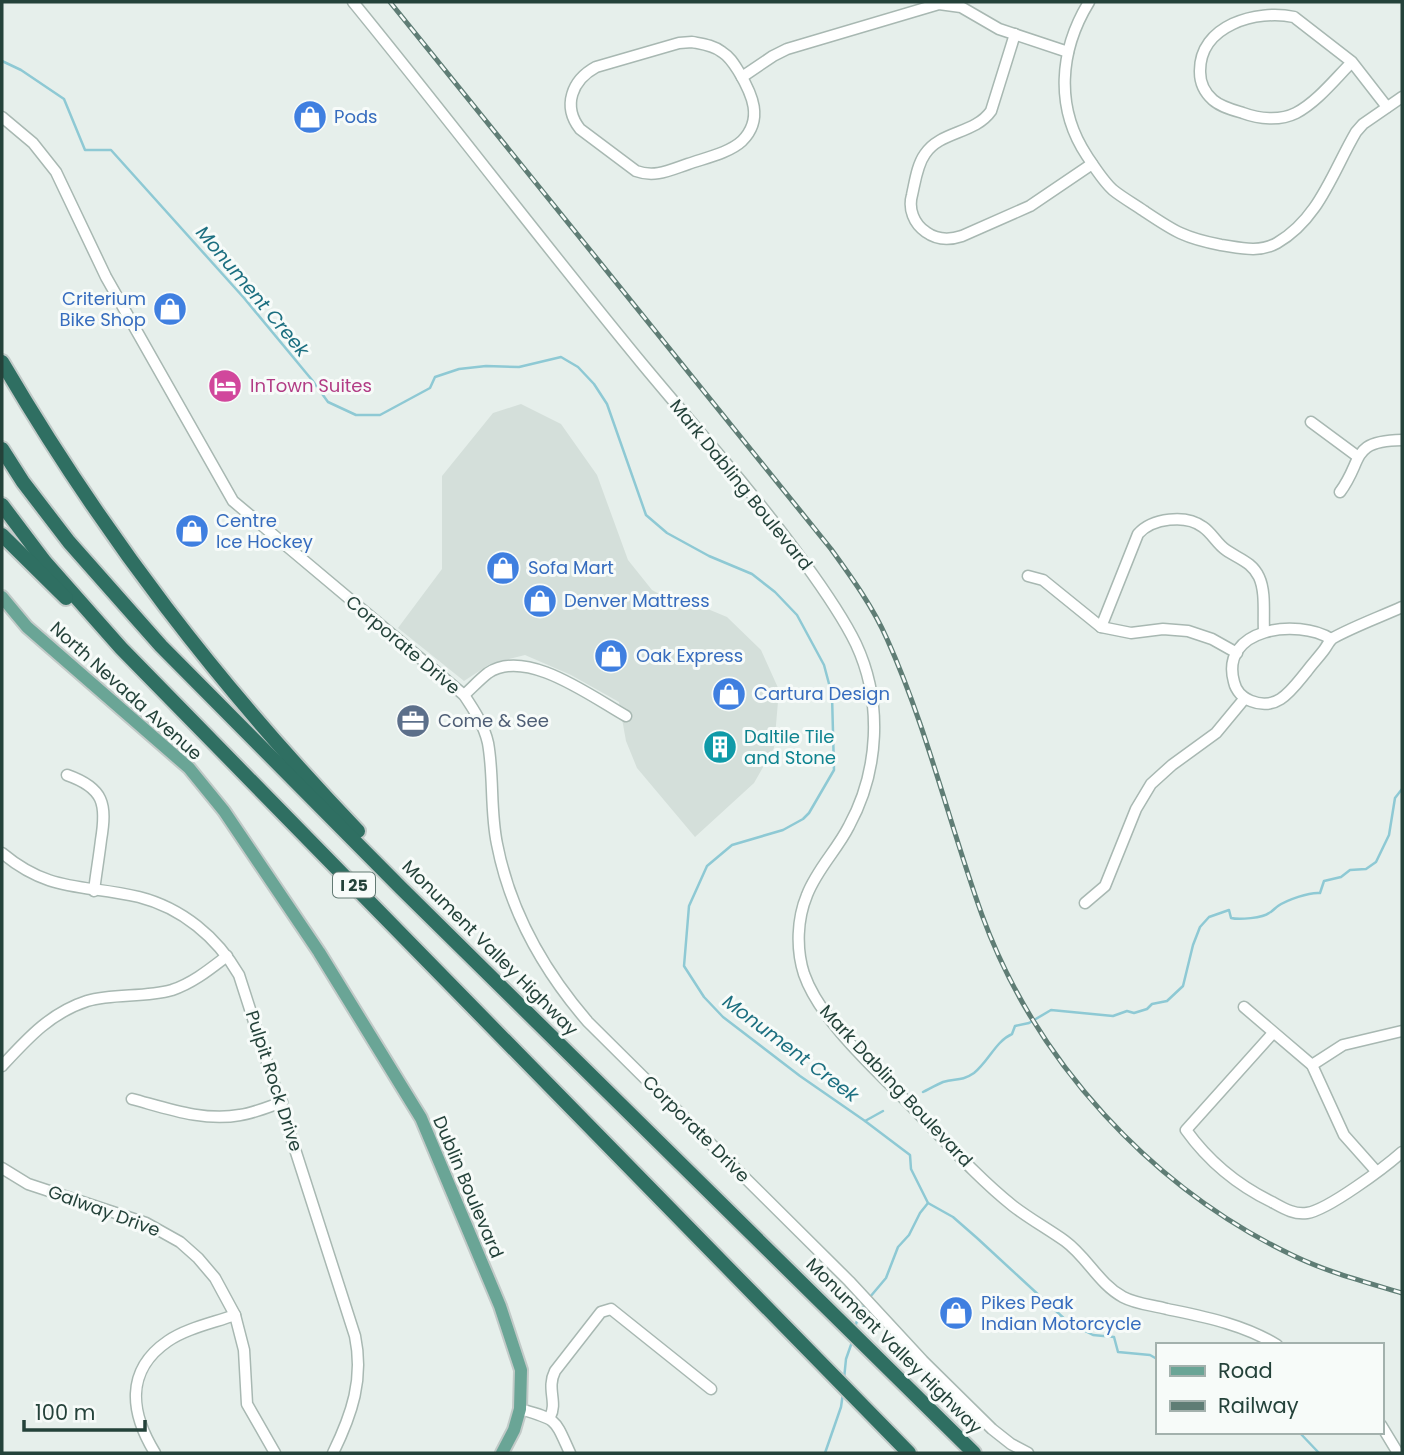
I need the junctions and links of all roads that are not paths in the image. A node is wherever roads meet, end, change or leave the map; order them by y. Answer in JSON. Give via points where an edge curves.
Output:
{"nodes":[{"id":1,"x":353,"y":2,"type":"edge"},
{"id":2,"x":1089,"y":2,"type":"edge"},
{"id":3,"x":1015,"y":34,"type":"junction"},
{"id":4,"x":1068,"y":52,"type":"junction"},
{"id":5,"x":1352,"y":62,"type":"junction"},
{"id":6,"x":742,"y":77,"type":"junction"},
{"id":7,"x":1402,"y":97,"type":"edge"},
{"id":8,"x":1387,"y":107,"type":"junction"},
{"id":9,"x":2,"y":117,"type":"edge"},
{"id":10,"x":1092,"y":163,"type":"junction"},
{"id":11,"x":2,"y":362,"type":"edge"},
{"id":12,"x":1311,"y":422,"type":"dead end"},
{"id":13,"x":1402,"y":440,"type":"edge"},
{"id":14,"x":2,"y":449,"type":"edge"},
{"id":15,"x":1357,"y":456,"type":"junction"},
{"id":16,"x":1340,"y":492,"type":"dead end"},
{"id":17,"x":2,"y":505,"type":"edge"},
{"id":18,"x":2,"y":535,"type":"edge"},
{"id":19,"x":1028,"y":576,"type":"dead end"},
{"id":20,"x":2,"y":597,"type":"edge"},
{"id":21,"x":1402,"y":607,"type":"edge"},
{"id":22,"x":1101,"y":627,"type":"junction"},
{"id":23,"x":1264,"y":631,"type":"junction"},
{"id":24,"x":1331,"y":639,"type":"junction"},
{"id":25,"x":1237,"y":653,"type":"junction"},
{"id":26,"x":143,"y":671,"type":"junction"},
{"id":27,"x":464,"y":695,"type":"junction"},
{"id":28,"x":1244,"y":698,"type":"junction"},
{"id":29,"x":626,"y":716,"type":"dead end"},
{"id":30,"x":67,"y":775,"type":"dead end"},
{"id":31,"x":4,"y":859,"type":"edge"},
{"id":32,"x":401,"y":888,"type":"junction"},
{"id":33,"x":94,"y":891,"type":"junction"},
{"id":34,"x":1084,"y":903,"type":"dead end"},
{"id":35,"x":319,"y":952,"type":"joint"},
{"id":36,"x":227,"y":956,"type":"junction"},
{"id":37,"x":1244,"y":1007,"type":"dead end"},
{"id":38,"x":1402,"y":1031,"type":"edge"},
{"id":39,"x":1273,"y":1033,"type":"junction"},
{"id":40,"x":1312,"y":1065,"type":"junction"},
{"id":41,"x":2,"y":1066,"type":"edge"},
{"id":42,"x":132,"y":1099,"type":"dead end"},
{"id":43,"x":282,"y":1102,"type":"junction"},
{"id":44,"x":1402,"y":1152,"type":"edge"},
{"id":45,"x":2,"y":1168,"type":"edge"},
{"id":46,"x":1376,"y":1171,"type":"junction"},
{"id":47,"x":235,"y":1315,"type":"junction"},
{"id":48,"x":1273,"y":1343,"type":"edge"},
{"id":49,"x":711,"y":1389,"type":"dead end"},
{"id":50,"x":520,"y":1409,"type":"junction"},
{"id":51,"x":550,"y":1417,"type":"junction"},
{"id":52,"x":1383,"y":1427,"type":"edge"},
{"id":53,"x":155,"y":1453,"type":"edge"},
{"id":54,"x":275,"y":1453,"type":"edge"},
{"id":55,"x":333,"y":1453,"type":"edge"},
{"id":56,"x":502,"y":1453,"type":"edge"},
{"id":57,"x":570,"y":1453,"type":"edge"},
{"id":58,"x":909,"y":1453,"type":"edge"},
{"id":59,"x":976,"y":1453,"type":"edge"},
{"id":60,"x":1028,"y":1453,"type":"edge"},
{"id":61,"x":1398,"y":1453,"type":"edge"}],
"edges":[{"from":1,"to":48,"type":"street","name":"Mark Dabling Boulevard","via":[[780,529],[857,645],[868,676],[874,749],[859,806],[807,894],[801,915],[803,972],[819,1004],[966,1163],[1014,1206],[1075,1250],[1111,1289],[1131,1300],[1237,1326]]},
{"from":2,"to":4,"type":"street"},
{"from":3,"to":4,"type":"street"},
{"from":3,"to":6,"type":"street","via":[[961,7],[939,4],[787,49]]},
{"from":3,"to":10,"type":"street","via":[[986,118],[938,142],[924,155],[910,202],[916,223],[933,236],[962,236],[1030,206]]},
{"from":4,"to":10,"type":"street","via":[[1063,79],[1067,112],[1076,141]]},
{"from":5,"to":5,"type":"street","via":[[1309,104],[1281,118],[1252,116],[1222,106],[1201,83],[1200,60],[1206,47],[1224,29],[1260,15],[1294,17]]},
{"from":5,"to":8,"type":"street"},
{"from":6,"to":6,"type":"street","via":[[717,48],[679,43],[585,73],[572,91],[573,120],[636,171],[662,173],[733,148],[747,135],[754,103]]},
{"from":7,"to":8,"type":"street"},
{"from":8,"to":10,"type":"street","via":[[1356,132],[1306,219],[1265,248],[1245,249],[1182,236],[1112,189]]},
{"from":9,"to":27,"type":"street","name":"Corporate Drive","via":[[33,142],[56,172],[106,277],[233,501]]},
{"from":11,"to":32,"type":"highway","via":[[127,558],[238,700],[380,855]]},
{"from":12,"to":15,"type":"street"},
{"from":13,"to":15,"type":"street","via":[[1374,444]]},
{"from":14,"to":32,"type":"highway","name":"Monument Valley Highway","number":"I 25","via":[[69,542],[128,610]]},
{"from":15,"to":16,"type":"street","via":[[1351,477]]},
{"from":17,"to":26,"type":"highway","number":"I 25","via":[[45,562]]},
{"from":18,"to":26,"type":"highway"},
{"from":19,"to":22,"type":"street","via":[[1043,580]]},
{"from":20,"to":35,"type":"main road","name":"North Nevada Avenue","via":[[27,627],[189,768],[224,811]]},
{"from":21,"to":24,"type":"street"},
{"from":22,"to":23,"type":"street","via":[[1138,534],[1165,520],[1199,524],[1220,546],[1251,565],[1262,587]]},
{"from":22,"to":25,"type":"street","via":[[1131,633],[1188,631]]},
{"from":23,"to":24,"type":"street","via":[[1309,629]]},
{"from":23,"to":25,"type":"street"},
{"from":24,"to":28,"type":"street","via":[[1284,699],[1263,705]]},
{"from":25,"to":28,"type":"street","via":[[1232,673]]},
{"from":26,"to":58,"type":"highway","number":"I 25"},
{"from":27,"to":29,"type":"street","via":[[489,672],[528,665]]},
{"from":27,"to":60,"type":"street","name":"Corporate Drive","via":[[488,743],[497,843],[506,879],[535,948],[564,994],[992,1429]]},
{"from":28,"to":34,"type":"street","via":[[1216,733],[1151,784],[1105,886]]},
{"from":30,"to":33,"type":"street","via":[[93,788],[104,809]]},
{"from":31,"to":33,"type":"street","name":"Pulpit Rock Drive","via":[[44,880]]},
{"from":32,"to":59,"type":"highway","name":"Monument Valley Highway","number":"I 25"},
{"from":33,"to":36,"type":"street","name":"Pulpit Rock Drive","via":[[137,897],[170,909],[195,924]]},
{"from":35,"to":50,"type":"main road","name":"Dublin Boulevard","via":[[421,1118],[500,1306],[521,1370]]},
{"from":36,"to":41,"type":"street","via":[[171,990],[98,998],[72,1007],[34,1032]]},
{"from":36,"to":43,"type":"street","name":"Pulpit Rock Drive","via":[[243,984]]},
{"from":37,"to":39,"type":"street"},
{"from":38,"to":40,"type":"street","via":[[1343,1045]]},
{"from":39,"to":40,"type":"street"},
{"from":39,"to":46,"type":"street","via":[[1186,1130],[1199,1148],[1235,1181],[1291,1212],[1311,1213],[1322,1208]]},
{"from":40,"to":46,"type":"street","via":[[1344,1135]]},
{"from":42,"to":43,"type":"street","via":[[210,1116],[239,1116]]},
{"from":43,"to":55,"type":"street","name":"Pulpit Rock Drive","via":[[358,1348],[357,1392]]},
{"from":44,"to":46,"type":"street"},
{"from":45,"to":47,"type":"street","name":"Galway Drive","via":[[28,1184],[146,1223],[180,1242],[215,1278]]},
{"from":47,"to":53,"type":"street","via":[[169,1340],[147,1364],[137,1386],[136,1408],[142,1433]]},
{"from":47,"to":54,"type":"street","name":"Galway Drive","via":[[244,1350],[247,1404]]},
{"from":49,"to":51,"type":"street","via":[[611,1309],[601,1312],[555,1371],[550,1381],[555,1408]]},
{"from":50,"to":51,"type":"street"},
{"from":50,"to":56,"type":"main road","name":"Dublin Boulevard"},
{"from":51,"to":57,"type":"street"},
{"from":52,"to":61,"type":"street"}]}
